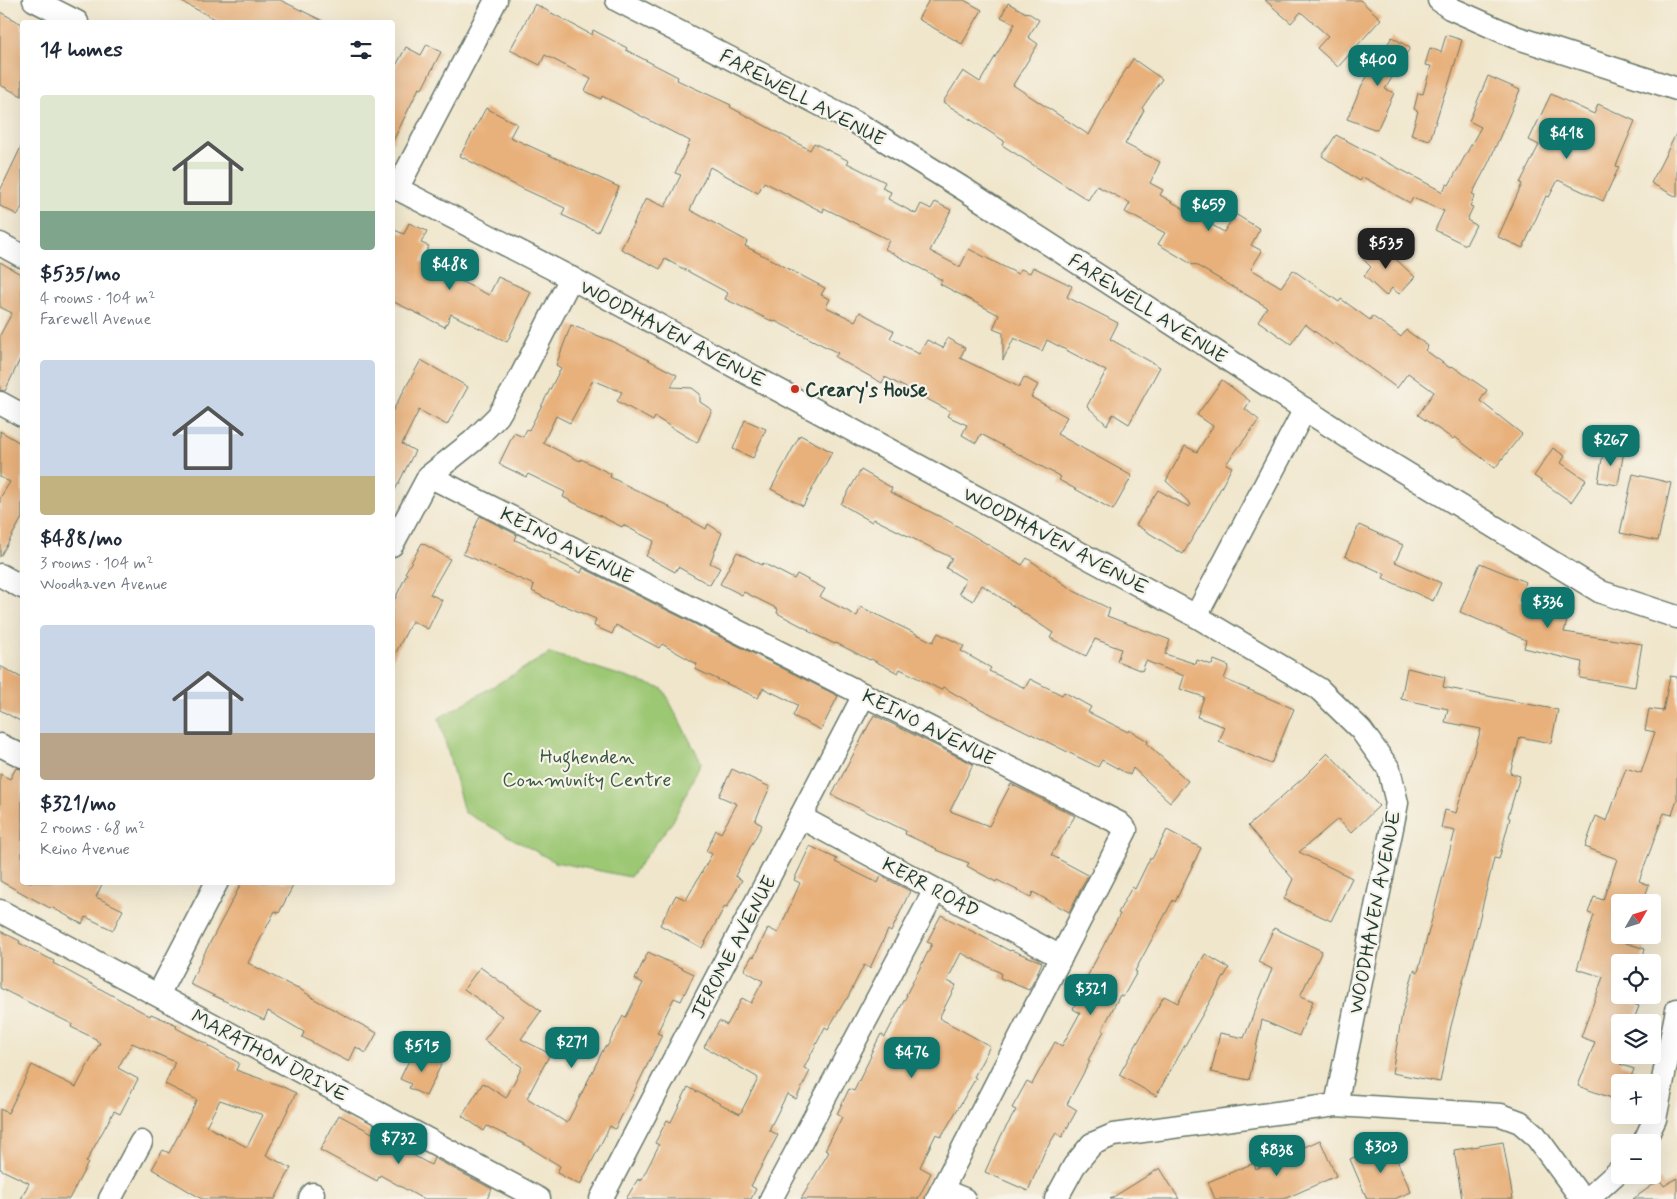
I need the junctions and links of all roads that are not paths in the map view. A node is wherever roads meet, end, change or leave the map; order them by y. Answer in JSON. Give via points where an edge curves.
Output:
{"nodes":[{"id":1,"x":34,"y":0,"type":"edge"},
{"id":2,"x":496,"y":0,"type":"edge"},
{"id":3,"x":617,"y":0,"type":"edge"},
{"id":4,"x":1439,"y":0,"type":"edge"},
{"id":5,"x":73,"y":20,"type":"edge"},
{"id":6,"x":1677,"y":89,"type":"edge"},
{"id":7,"x":395,"y":188,"type":"edge"},
{"id":8,"x":0,"y":244,"type":"edge"},
{"id":9,"x":20,"y":255,"type":"edge"},
{"id":10,"x":571,"y":278,"type":"junction"},
{"id":11,"x":0,"y":403,"type":"edge"},
{"id":12,"x":1305,"y":409,"type":"junction"},
{"id":13,"x":20,"y":414,"type":"edge"},
{"id":14,"x":428,"y":476,"type":"junction"},
{"id":15,"x":395,"y":539,"type":"edge"},
{"id":16,"x":0,"y":575,"type":"edge"},
{"id":17,"x":20,"y":586,"type":"edge"},
{"id":18,"x":1196,"y":616,"type":"junction"},
{"id":19,"x":1677,"y":617,"type":"edge"},
{"id":20,"x":864,"y":695,"type":"junction"},
{"id":21,"x":0,"y":745,"type":"edge"},
{"id":22,"x":20,"y":755,"type":"edge"},
{"id":23,"x":800,"y":817,"type":"junction"},
{"id":24,"x":215,"y":885,"type":"edge"},
{"id":25,"x":935,"y":890,"type":"junction"},
{"id":26,"x":0,"y":911,"type":"edge"},
{"id":27,"x":1061,"y":958,"type":"junction"},
{"id":28,"x":158,"y":996,"type":"junction"},
{"id":29,"x":1677,"y":1010,"type":"edge"},
{"id":30,"x":1336,"y":1105,"type":"junction"},
{"id":31,"x":1648,"y":1134,"type":"edge"},
{"id":32,"x":141,"y":1142,"type":"dead end"},
{"id":33,"x":1611,"y":1178,"type":"edge"},
{"id":34,"x":940,"y":1194,"type":"edge"},
{"id":35,"x":110,"y":1199,"type":"edge"},
{"id":36,"x":540,"y":1199,"type":"edge"},
{"id":37,"x":601,"y":1199,"type":"edge"},
{"id":38,"x":771,"y":1199,"type":"edge"},
{"id":39,"x":964,"y":1199,"type":"edge"},
{"id":40,"x":1056,"y":1199,"type":"edge"},
{"id":41,"x":1582,"y":1199,"type":"edge"},
{"id":42,"x":1588,"y":1199,"type":"edge"}],
"edges":[{"from":1,"to":5,"type":"street"},
{"from":2,"to":7,"type":"street"},
{"from":3,"to":12,"type":"street","name":"FAREWELL AVENUE","via":[[862,126]]},
{"from":4,"to":6,"type":"street","via":[[1515,37]]},
{"from":7,"to":10,"type":"street","name":"WOODHAVEN AVENUE"},
{"from":8,"to":9,"type":"street"},
{"from":10,"to":14,"type":"street","via":[[498,416],[473,441]]},
{"from":10,"to":18,"type":"street","name":"WOODHAVEN AVENUE"},
{"from":11,"to":13,"type":"street"},
{"from":12,"to":18,"type":"street"},
{"from":12,"to":19,"type":"street","name":"FAREWELL AVENUE","via":[[1601,592]]},
{"from":14,"to":15,"type":"street"},
{"from":14,"to":20,"type":"street","name":"KEINO AVENUE"},
{"from":16,"to":17,"type":"street"},
{"from":18,"to":30,"type":"street","name":"WOODHAVEN AVENUE","via":[[1319,690],[1361,730],[1389,769],[1396,803]]},
{"from":20,"to":23,"type":"street","name":"JEROME AVENUE"},
{"from":20,"to":27,"type":"street","name":"KEINO AVENUE","via":[[1119,823],[1126,830]]},
{"from":21,"to":22,"type":"street"},
{"from":23,"to":25,"type":"street","name":"KERR ROAD"},
{"from":23,"to":37,"type":"street","name":"JEROME AVENUE"},
{"from":24,"to":28,"type":"street"},
{"from":25,"to":27,"type":"street","name":"KERR ROAD"},
{"from":25,"to":38,"type":"street"},
{"from":26,"to":28,"type":"street","name":"MARATHON DRIVE"},
{"from":27,"to":34,"type":"street","name":"KEINO AVENUE"},
{"from":28,"to":36,"type":"street","name":"MARATHON DRIVE"},
{"from":29,"to":31,"type":"street","via":[[1655,1119]]},
{"from":30,"to":40,"type":"street","via":[[1113,1135],[1092,1144],[1074,1166]]},
{"from":30,"to":41,"type":"street","via":[[1501,1115],[1520,1122],[1535,1135]]},
{"from":32,"to":35,"type":"street"},
{"from":33,"to":42,"type":"street"},
{"from":34,"to":39,"type":"street"}]}
